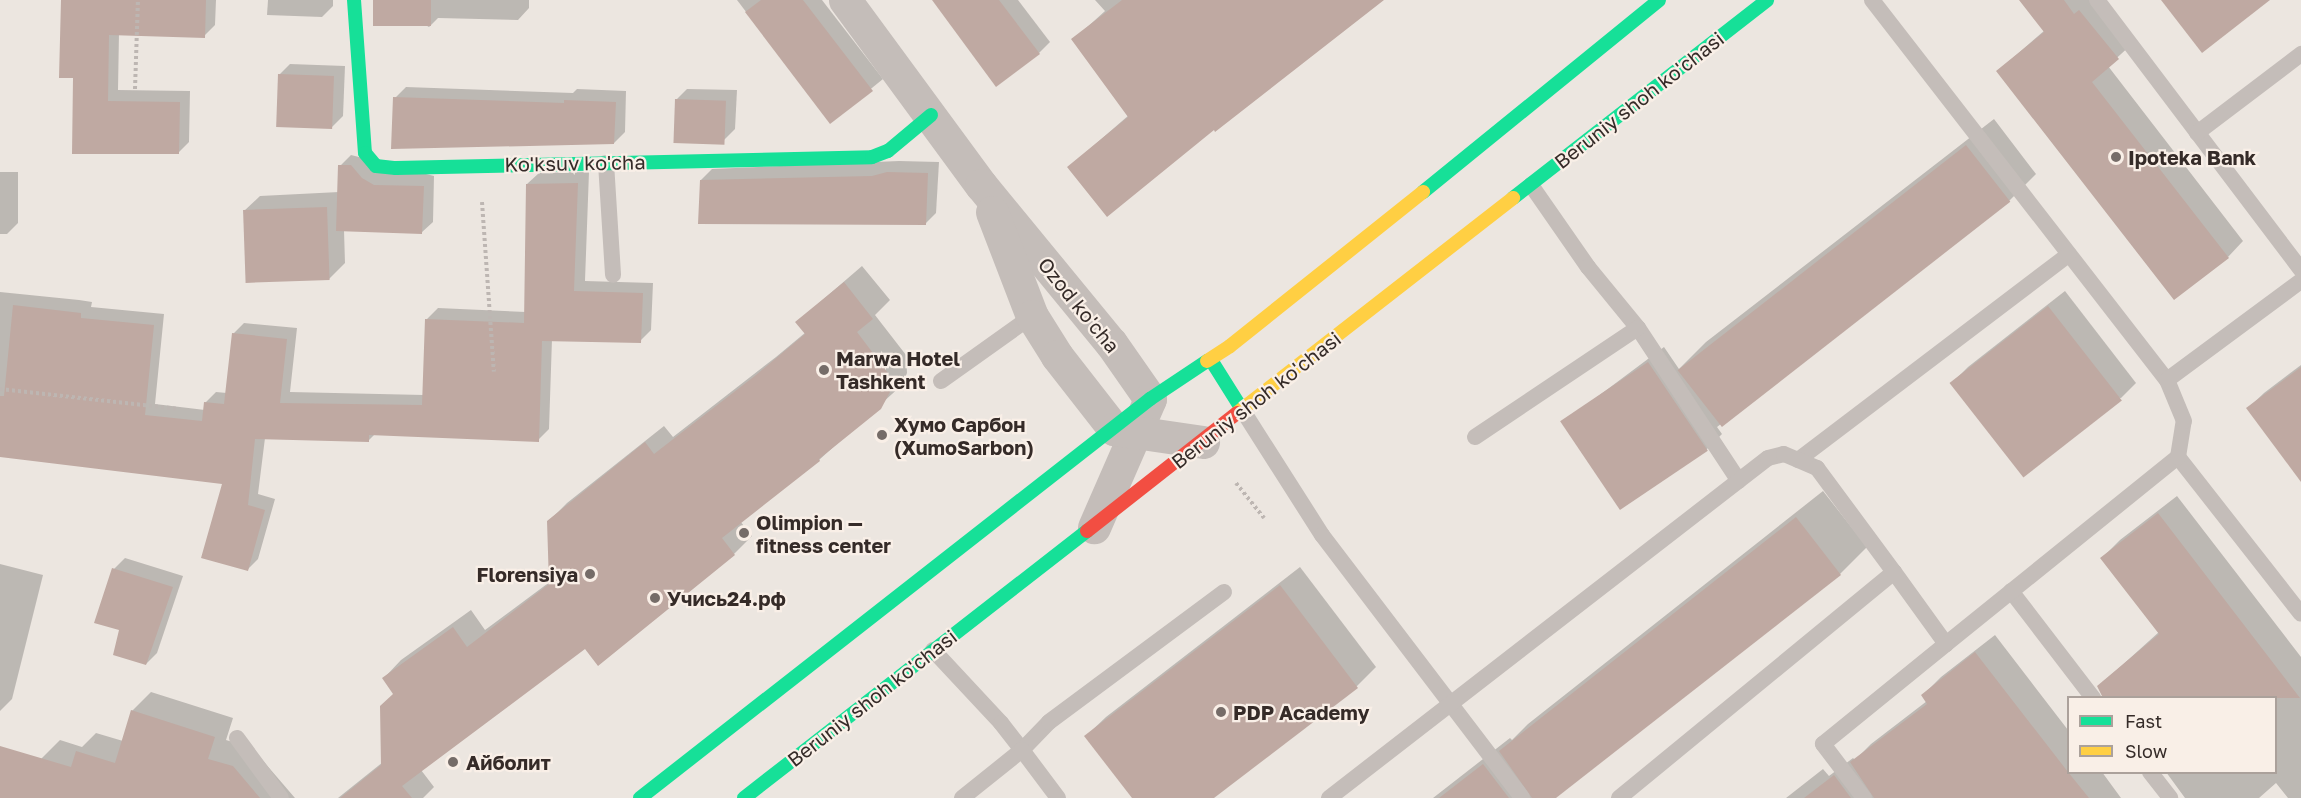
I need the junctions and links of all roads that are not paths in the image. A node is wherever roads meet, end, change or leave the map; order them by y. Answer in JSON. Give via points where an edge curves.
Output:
{"nodes":[{"id":1,"x":354,"y":0,"type":"edge"},
{"id":2,"x":845,"y":0,"type":"edge"},
{"id":3,"x":1659,"y":0,"type":"edge"},
{"id":4,"x":1767,"y":0,"type":"edge"},
{"id":5,"x":1872,"y":0,"type":"edge"},
{"id":6,"x":2097,"y":0,"type":"edge"},
{"id":7,"x":2301,"y":54,"type":"edge"},
{"id":8,"x":931,"y":114,"type":"junction"},
{"id":9,"x":2197,"y":133,"type":"junction"},
{"id":10,"x":606,"y":162,"type":"junction"},
{"id":11,"x":981,"y":185,"type":"junction"},
{"id":12,"x":1531,"y":185,"type":"junction"},
{"id":13,"x":2069,"y":254,"type":"junction"},
{"id":14,"x":2301,"y":270,"type":"edge"},
{"id":15,"x":613,"y":275,"type":"dead end"},
{"id":16,"x":2301,"y":281,"type":"edge"},
{"id":17,"x":1032,"y":316,"type":"junction"},
{"id":18,"x":1638,"y":328,"type":"junction"},
{"id":19,"x":1211,"y":360,"type":"junction"},
{"id":20,"x":941,"y":381,"type":"dead end"},
{"id":21,"x":2167,"y":381,"type":"junction"},
{"id":22,"x":1150,"y":399,"type":"junction"},
{"id":23,"x":1243,"y":411,"type":"junction"},
{"id":24,"x":1124,"y":430,"type":"junction"},
{"id":25,"x":1475,"y":437,"type":"dead end"},
{"id":26,"x":1203,"y":442,"type":"junction"},
{"id":27,"x":2178,"y":457,"type":"junction"},
{"id":28,"x":1798,"y":460,"type":"junction"},
{"id":29,"x":1739,"y":481,"type":"junction"},
{"id":30,"x":1094,"y":527,"type":"junction"},
{"id":31,"x":1894,"y":572,"type":"junction"},
{"id":32,"x":2011,"y":591,"type":"junction"},
{"id":33,"x":1224,"y":592,"type":"dead end"},
{"id":34,"x":2301,"y":614,"type":"edge"},
{"id":35,"x":1946,"y":644,"type":"junction"},
{"id":36,"x":933,"y":650,"type":"junction"},
{"id":37,"x":2091,"y":696,"type":"edge"},
{"id":38,"x":1451,"y":703,"type":"junction"},
{"id":39,"x":237,"y":738,"type":"dead end"},
{"id":40,"x":1022,"y":750,"type":"junction"},
{"id":41,"x":2152,"y":774,"type":"edge"},
{"id":42,"x":280,"y":798,"type":"edge"},
{"id":43,"x":640,"y":798,"type":"edge"},
{"id":44,"x":744,"y":798,"type":"edge"},
{"id":45,"x":962,"y":798,"type":"edge"},
{"id":46,"x":1058,"y":798,"type":"edge"},
{"id":47,"x":1329,"y":798,"type":"edge"},
{"id":48,"x":1522,"y":798,"type":"edge"},
{"id":49,"x":1619,"y":798,"type":"edge"},
{"id":50,"x":1864,"y":798,"type":"edge"},
{"id":51,"x":2170,"y":798,"type":"edge"}],
"edges":[{"from":1,"to":10,"type":"main road","name":"Ko'ksuv ko'cha","via":[[365,153],[376,166]]},
{"from":2,"to":8,"type":"street","name":"Ozod ko'cha"},
{"from":3,"to":19,"type":"main road"},
{"from":4,"to":12,"type":"main road","name":"Beruniy shoh ko'chasi"},
{"from":5,"to":13,"type":"lane"},
{"from":6,"to":9,"type":"lane"},
{"from":7,"to":9,"type":"lane"},
{"from":8,"to":10,"type":"main road","name":"Ko'ksuv ko'cha","via":[[888,151],[872,158]]},
{"from":8,"to":11,"type":"street","name":"Ozod ko'cha"},
{"from":9,"to":14,"type":"lane"},
{"from":10,"to":15,"type":"lane"},
{"from":11,"to":17,"type":"street","name":"Ozod ko'cha"},
{"from":11,"to":22,"type":"street","name":"Ozod ko'cha","via":[[1111,343]]},
{"from":12,"to":18,"type":"lane","via":[[1588,267]]},
{"from":12,"to":23,"type":"main road","name":"Beruniy shoh ko'chasi"},
{"from":13,"to":21,"type":"lane"},
{"from":13,"to":28,"type":"lane"},
{"from":16,"to":21,"type":"lane"},
{"from":17,"to":20,"type":"lane"},
{"from":17,"to":24,"type":"street","name":"Ozod ko'cha","via":[[1058,356]]},
{"from":18,"to":25,"type":"lane"},
{"from":18,"to":29,"type":"lane"},
{"from":19,"to":22,"type":"main road"},
{"from":19,"to":23,"type":"main road"},
{"from":21,"to":27,"type":"lane","via":[[2184,421]]},
{"from":22,"to":24,"type":"street"},
{"from":23,"to":26,"type":"main road","name":"Beruniy shoh ko'chasi"},
{"from":23,"to":38,"type":"lane","via":[[1322,535]]},
{"from":24,"to":26,"type":"street"},
{"from":24,"to":30,"type":"street"},
{"from":24,"to":43,"type":"main road"},
{"from":26,"to":30,"type":"main road","name":"Beruniy shoh ko'chasi"},
{"from":27,"to":32,"type":"lane"},
{"from":27,"to":34,"type":"lane"},
{"from":28,"to":29,"type":"lane","via":[[1784,454],[1768,459]]},
{"from":28,"to":31,"type":"lane","via":[[1817,468]]},
{"from":29,"to":38,"type":"lane"},
{"from":30,"to":36,"type":"main road","name":"Beruniy shoh ko'chasi"},
{"from":31,"to":35,"type":"lane"},
{"from":31,"to":49,"type":"lane"},
{"from":32,"to":35,"type":"lane"},
{"from":32,"to":37,"type":"lane"},
{"from":33,"to":40,"type":"lane","via":[[1049,722]]},
{"from":35,"to":50,"type":"lane","via":[[1823,744]]},
{"from":36,"to":40,"type":"lane"},
{"from":36,"to":44,"type":"main road","name":"Beruniy shoh ko'chasi"},
{"from":38,"to":47,"type":"lane"},
{"from":38,"to":48,"type":"lane"},
{"from":39,"to":42,"type":"lane"},
{"from":40,"to":45,"type":"lane"},
{"from":40,"to":46,"type":"lane"},
{"from":41,"to":51,"type":"lane"}]}
